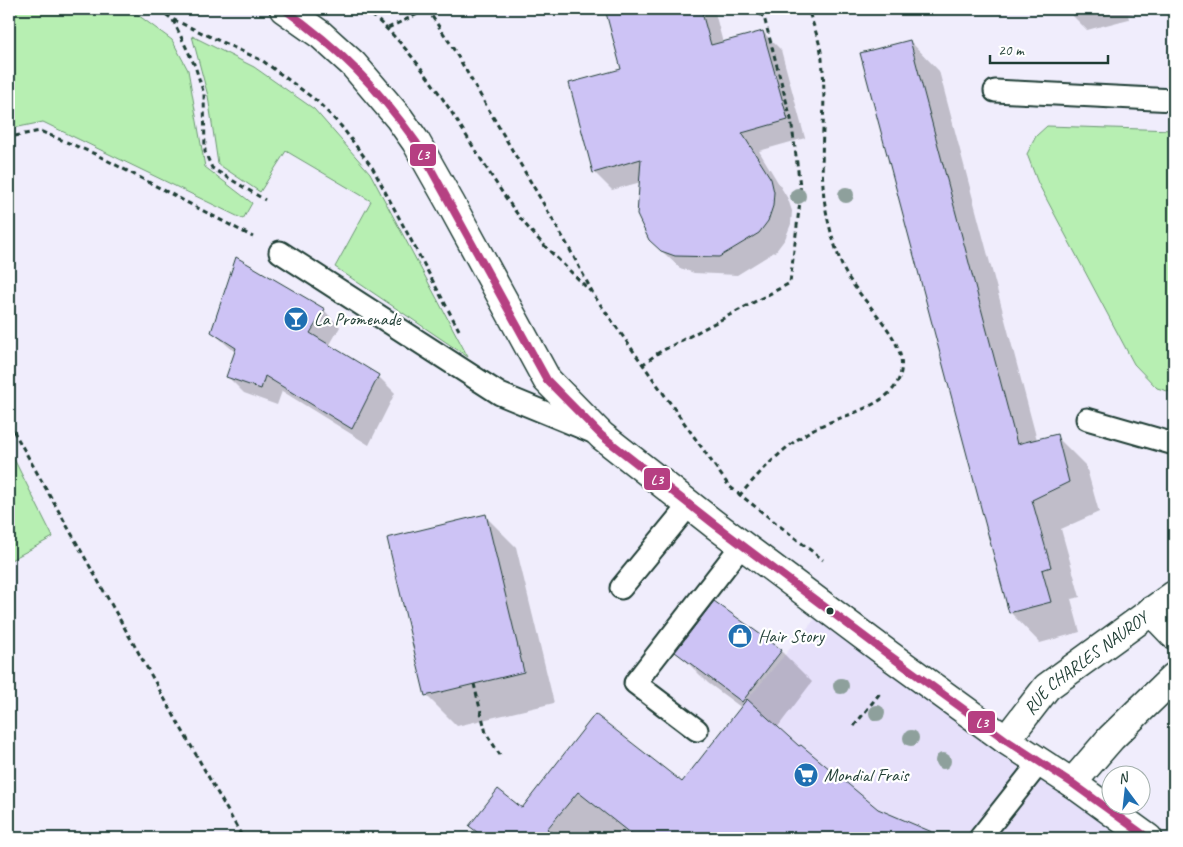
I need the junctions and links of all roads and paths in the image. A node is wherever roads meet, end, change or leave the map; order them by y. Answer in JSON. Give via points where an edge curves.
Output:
{"nodes":[{"id":1,"x":159,"y":9,"type":"edge"},
{"id":2,"x":284,"y":9,"type":"edge"},
{"id":3,"x":365,"y":9,"type":"edge"},
{"id":4,"x":427,"y":9,"type":"edge"},
{"id":5,"x":753,"y":9,"type":"edge"},
{"id":6,"x":808,"y":9,"type":"edge"},
{"id":7,"x":172,"y":19,"type":"junction"},
{"id":8,"x":388,"y":28,"type":"junction"},
{"id":9,"x":995,"y":92,"type":"dead end"},
{"id":10,"x":1174,"y":100,"type":"edge"},
{"id":11,"x":15,"y":136,"type":"dead end"},
{"id":12,"x":265,"y":200,"type":"dead end"},
{"id":13,"x":280,"y":252,"type":"joint"},
{"id":14,"x":595,"y":296,"type":"junction"},
{"id":15,"x":463,"y":338,"type":"dead end"},
{"id":16,"x":642,"y":365,"type":"junction"},
{"id":17,"x":1088,"y":419,"type":"dead end"},
{"id":18,"x":9,"y":422,"type":"edge"},
{"id":19,"x":602,"y":436,"type":"junction"},
{"id":20,"x":1174,"y":444,"type":"edge"},
{"id":21,"x":740,"y":495,"type":"junction"},
{"id":22,"x":689,"y":505,"type":"junction"},
{"id":23,"x":714,"y":524,"type":"junction"},
{"id":24,"x":742,"y":546,"type":"junction"},
{"id":25,"x":826,"y":561,"type":"dead end"},
{"id":26,"x":621,"y":588,"type":"dead end"},
{"id":27,"x":1174,"y":595,"type":"edge"},
{"id":28,"x":1151,"y":611,"type":"junction"},
{"id":29,"x":1174,"y":635,"type":"edge"},
{"id":30,"x":1174,"y":677,"type":"edge"},
{"id":31,"x":474,"y":684,"type":"dead end"},
{"id":32,"x":880,"y":693,"type":"dead end"},
{"id":33,"x":854,"y":726,"type":"dead end"},
{"id":34,"x":696,"y":730,"type":"dead end"},
{"id":35,"x":1006,"y":740,"type":"junction"},
{"id":36,"x":500,"y":756,"type":"dead end"},
{"id":37,"x":1040,"y":762,"type":"junction"},
{"id":38,"x":1072,"y":783,"type":"junction"},
{"id":39,"x":243,"y":838,"type":"edge"},
{"id":40,"x":980,"y":838,"type":"edge"},
{"id":41,"x":1148,"y":838,"type":"edge"}],
"edges":[{"from":1,"to":7,"type":"path"},
{"from":2,"to":19,"type":"main road","via":[[321,35],[353,64],[399,118],[416,142],[547,380]]},
{"from":3,"to":8,"type":"path"},
{"from":4,"to":8,"type":"path"},
{"from":4,"to":14,"type":"path"},
{"from":5,"to":16,"type":"path","via":[[764,17],[791,119],[799,172],[801,193],[790,283],[658,353]]},
{"from":6,"to":21,"type":"path","via":[[822,59],[823,187],[832,232],[848,278],[898,344],[901,372],[898,382],[886,396],[812,430],[783,450]]},
{"from":7,"to":12,"type":"path","via":[[195,66],[204,94],[205,152],[212,168]]},
{"from":7,"to":15,"type":"path","via":[[263,61],[317,101],[341,126],[372,167]]},
{"from":8,"to":14,"type":"path","via":[[435,84],[518,216]]},
{"from":9,"to":10,"type":"lane"},
{"from":11,"to":13,"type":"path","via":[[40,131],[95,154]]},
{"from":13,"to":19,"type":"lane","via":[[500,394]]},
{"from":14,"to":16,"type":"path"},
{"from":16,"to":21,"type":"path","via":[[729,486]]},
{"from":17,"to":20,"type":"lane"},
{"from":18,"to":39,"type":"path"},
{"from":19,"to":22,"type":"main road"},
{"from":21,"to":23,"type":"path"},
{"from":21,"to":25,"type":"path"},
{"from":22,"to":23,"type":"main road"},
{"from":22,"to":26,"type":"lane"},
{"from":23,"to":24,"type":"main road"},
{"from":24,"to":34,"type":"lane","via":[[635,683]]},
{"from":24,"to":35,"type":"main road"},
{"from":27,"to":28,"type":"main road","name":"RUE CHARLES NAUROY"},
{"from":28,"to":29,"type":"main road"},
{"from":28,"to":35,"type":"main road","name":"RUE CHARLES NAUROY","via":[[1047,687]]},
{"from":30,"to":38,"type":"main road","via":[[1110,738]]},
{"from":31,"to":36,"type":"path","via":[[486,734]]},
{"from":32,"to":33,"type":"path"},
{"from":35,"to":37,"type":"main road"},
{"from":37,"to":38,"type":"main road"},
{"from":37,"to":40,"type":"lane"},
{"from":38,"to":41,"type":"main road"}]}
